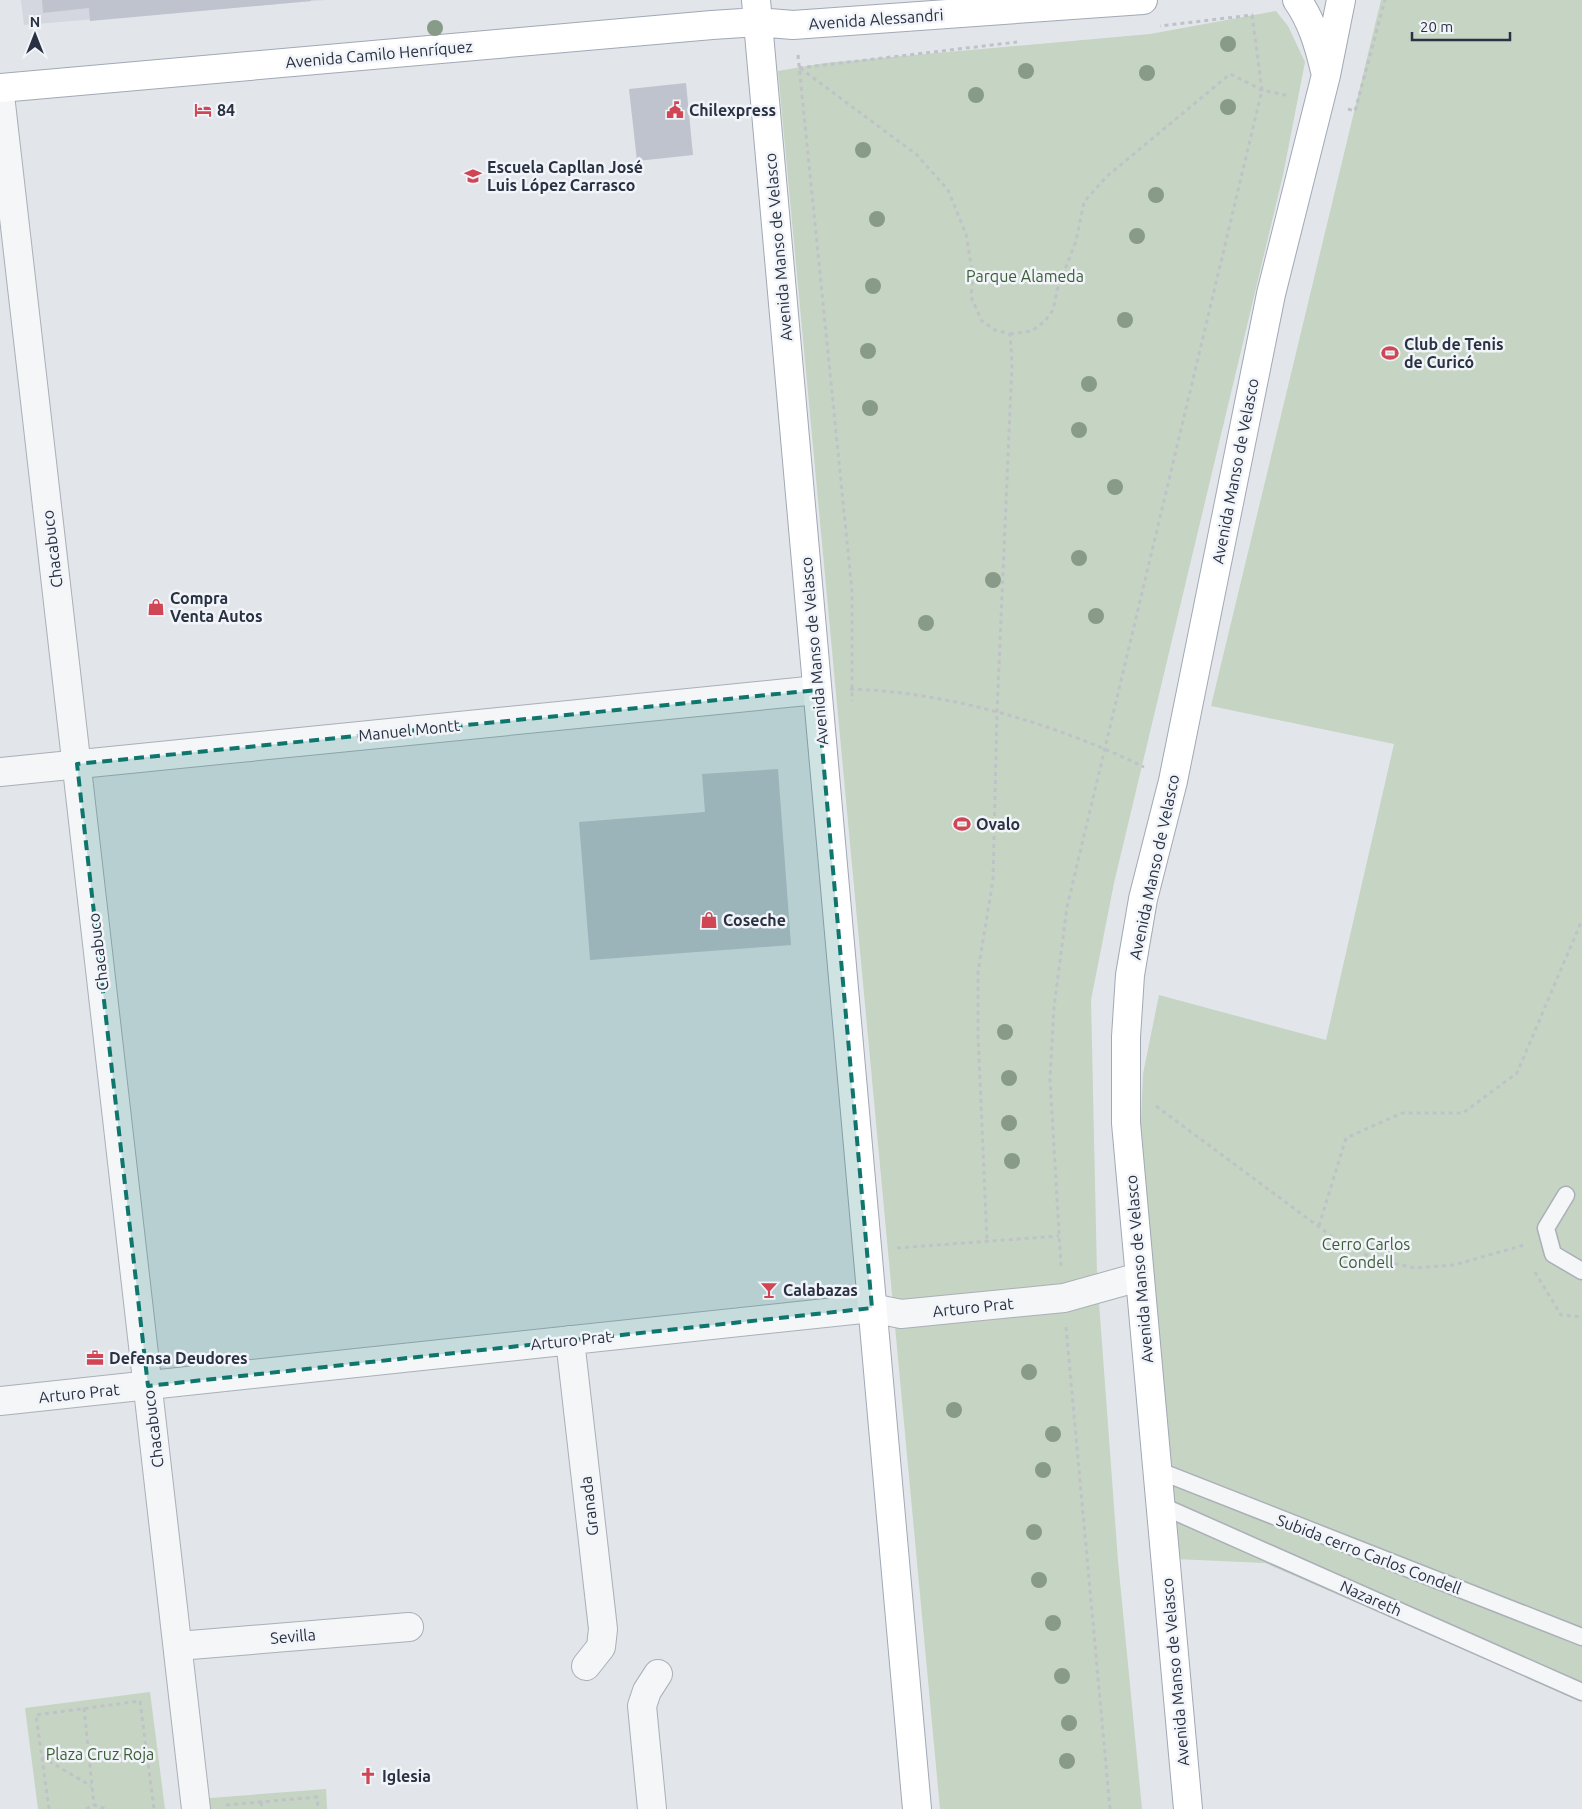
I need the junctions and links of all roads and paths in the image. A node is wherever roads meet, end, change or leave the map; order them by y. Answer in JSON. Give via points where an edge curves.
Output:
{"nodes":[{"id":1,"x":1143,"y":0,"type":"edge"},
{"id":2,"x":1298,"y":0,"type":"edge"},
{"id":3,"x":1341,"y":0,"type":"edge"},
{"id":4,"x":757,"y":11,"type":"edge"},
{"id":5,"x":1153,"y":26,"type":"dead end"},
{"id":6,"x":1026,"y":41,"type":"dead end"},
{"id":7,"x":1326,"y":75,"type":"junction"},
{"id":8,"x":0,"y":88,"type":"edge"},
{"id":9,"x":1262,"y":90,"type":"junction"},
{"id":10,"x":0,"y":94,"type":"edge"},
{"id":11,"x":1010,"y":334,"type":"junction"},
{"id":12,"x":817,"y":690,"type":"junction"},
{"id":13,"x":997,"y":712,"type":"junction"},
{"id":14,"x":1105,"y":748,"type":"junction"},
{"id":15,"x":77,"y":764,"type":"junction"},
{"id":16,"x":0,"y":772,"type":"edge"},
{"id":17,"x":1173,"y":781,"type":"junction"},
{"id":18,"x":1582,"y":920,"type":"edge"},
{"id":19,"x":1125,"y":1085,"type":"junction"},
{"id":20,"x":1566,"y":1195,"type":"dead end"},
{"id":21,"x":1319,"y":1226,"type":"junction"},
{"id":22,"x":1059,"y":1236,"type":"junction"},
{"id":23,"x":987,"y":1241,"type":"junction"},
{"id":24,"x":1530,"y":1244,"type":"dead end"},
{"id":25,"x":893,"y":1248,"type":"dead end"},
{"id":26,"x":1582,"y":1271,"type":"edge"},
{"id":27,"x":1139,"y":1277,"type":"junction"},
{"id":28,"x":1064,"y":1298,"type":"junction"},
{"id":29,"x":872,"y":1308,"type":"junction"},
{"id":30,"x":570,"y":1340,"type":"junction"},
{"id":31,"x":148,"y":1386,"type":"junction"},
{"id":32,"x":0,"y":1401,"type":"edge"},
{"id":33,"x":1157,"y":1470,"type":"junction"},
{"id":34,"x":1160,"y":1505,"type":"junction"},
{"id":35,"x":409,"y":1626,"type":"dead end"},
{"id":36,"x":1582,"y":1637,"type":"edge"},
{"id":37,"x":178,"y":1646,"type":"junction"},
{"id":38,"x":586,"y":1666,"type":"dead end"},
{"id":39,"x":658,"y":1674,"type":"dead end"},
{"id":40,"x":1582,"y":1692,"type":"edge"},
{"id":41,"x":84,"y":1708,"type":"junction"},
{"id":42,"x":42,"y":1757,"type":"junction"},
{"id":43,"x":92,"y":1786,"type":"junction"},
{"id":44,"x":261,"y":1802,"type":"junction"},
{"id":45,"x":94,"y":1805,"type":"junction"},
{"id":46,"x":209,"y":1807,"type":"edge"},
{"id":47,"x":48,"y":1809,"type":"edge"},
{"id":48,"x":86,"y":1809,"type":"edge"},
{"id":49,"x":106,"y":1809,"type":"edge"},
{"id":50,"x":154,"y":1809,"type":"edge"},
{"id":51,"x":262,"y":1809,"type":"edge"},
{"id":52,"x":318,"y":1809,"type":"edge"},
{"id":53,"x":652,"y":1809,"type":"edge"},
{"id":54,"x":917,"y":1809,"type":"edge"},
{"id":55,"x":1110,"y":1809,"type":"edge"},
{"id":56,"x":1188,"y":1809,"type":"edge"}],
"edges":[{"from":1,"to":4,"type":"main road","name":"Avenida Alessandri","via":[[793,25]]},
{"from":2,"to":7,"type":"main road","via":[[1309,19]]},
{"from":3,"to":7,"type":"main road","name":"Avenida Manso de Velasco"},
{"from":4,"to":8,"type":"main road","name":"Avenida Camilo Henríquez"},
{"from":4,"to":12,"type":"main road","name":"Avenida Manso de Velasco"},
{"from":5,"to":9,"type":"path","via":[[1252,15]]},
{"from":6,"to":11,"type":"path","via":[[800,68],[917,155],[948,190],[966,234],[973,276],[970,297],[982,321],[995,330]]},
{"from":7,"to":17,"type":"main road","name":"Avenida Manso de Velasco","via":[[1271,294]]},
{"from":9,"to":11,"type":"path","via":[[1230,74],[1106,177],[1084,202],[1076,241],[1057,290],[1053,310],[1032,330]]},
{"from":9,"to":14,"type":"path"},
{"from":10,"to":15,"type":"street","name":"Chacabuco"},
{"from":11,"to":13,"type":"path","via":[[1012,364]]},
{"from":12,"to":13,"type":"path","via":[[908,692]]},
{"from":12,"to":15,"type":"street","name":"Manuel Montt"},
{"from":12,"to":29,"type":"main road","name":"Avenida Manso de Velasco"},
{"from":13,"to":14,"type":"path"},
{"from":13,"to":23,"type":"path","via":[[993,880],[978,972]]},
{"from":14,"to":17,"type":"path"},
{"from":14,"to":22,"type":"path","via":[[1067,907],[1054,1007],[1050,1079]]},
{"from":15,"to":16,"type":"street","name":"Manuel Montt"},
{"from":15,"to":31,"type":"street","name":"Chacabuco"},
{"from":17,"to":19,"type":"main road","name":"Avenida Manso de Velasco","via":[[1143,899],[1130,975]]},
{"from":18,"to":21,"type":"path","via":[[1517,1073],[1463,1113],[1402,1113],[1346,1138]]},
{"from":19,"to":21,"type":"path"},
{"from":19,"to":27,"type":"main road","name":"Avenida Manso de Velasco"},
{"from":20,"to":26,"type":"lane","via":[[1546,1228],[1553,1254]]},
{"from":21,"to":24,"type":"path","via":[[1342,1244],[1378,1260],[1415,1268],[1454,1265]]},
{"from":22,"to":23,"type":"path"},
{"from":22,"to":28,"type":"path"},
{"from":23,"to":25,"type":"path"},
{"from":27,"to":28,"type":"street","name":"Arturo Prat"},
{"from":27,"to":33,"type":"main road","name":"Avenida Manso de Velasco"},
{"from":28,"to":29,"type":"street","name":"Arturo Prat","via":[[901,1314]]},
{"from":28,"to":55,"type":"path"},
{"from":29,"to":30,"type":"street","name":"Arturo Prat"},
{"from":29,"to":54,"type":"main road","name":"Avenida Manso de Velasco"},
{"from":30,"to":31,"type":"street","name":"Arturo Prat"},
{"from":30,"to":38,"type":"street","name":"Granada","via":[[603,1629],[601,1647]]},
{"from":31,"to":32,"type":"street","name":"Arturo Prat"},
{"from":31,"to":37,"type":"street","name":"Chacabuco"},
{"from":33,"to":34,"type":"main road","name":"Avenida Manso de Velasco"},
{"from":33,"to":36,"type":"lane","name":"Subida cerro Carlos Condell"},
{"from":34,"to":40,"type":"lane","name":"Nazareth"},
{"from":34,"to":56,"type":"main road","name":"Avenida Manso de Velasco"},
{"from":35,"to":37,"type":"street","name":"Sevilla"},
{"from":37,"to":46,"type":"street","name":"Chacabuco"},
{"from":39,"to":53,"type":"street","via":[[642,1706]]},
{"from":41,"to":42,"type":"path","via":[[36,1715]]},
{"from":41,"to":43,"type":"path"},
{"from":41,"to":50,"type":"path","via":[[140,1701]]},
{"from":42,"to":43,"type":"path"},
{"from":42,"to":47,"type":"path"},
{"from":43,"to":45,"type":"path"},
{"from":44,"to":46,"type":"path"},
{"from":44,"to":51,"type":"path"},
{"from":44,"to":52,"type":"path","via":[[317,1797]]},
{"from":45,"to":48,"type":"path"},
{"from":45,"to":49,"type":"path"}]}
